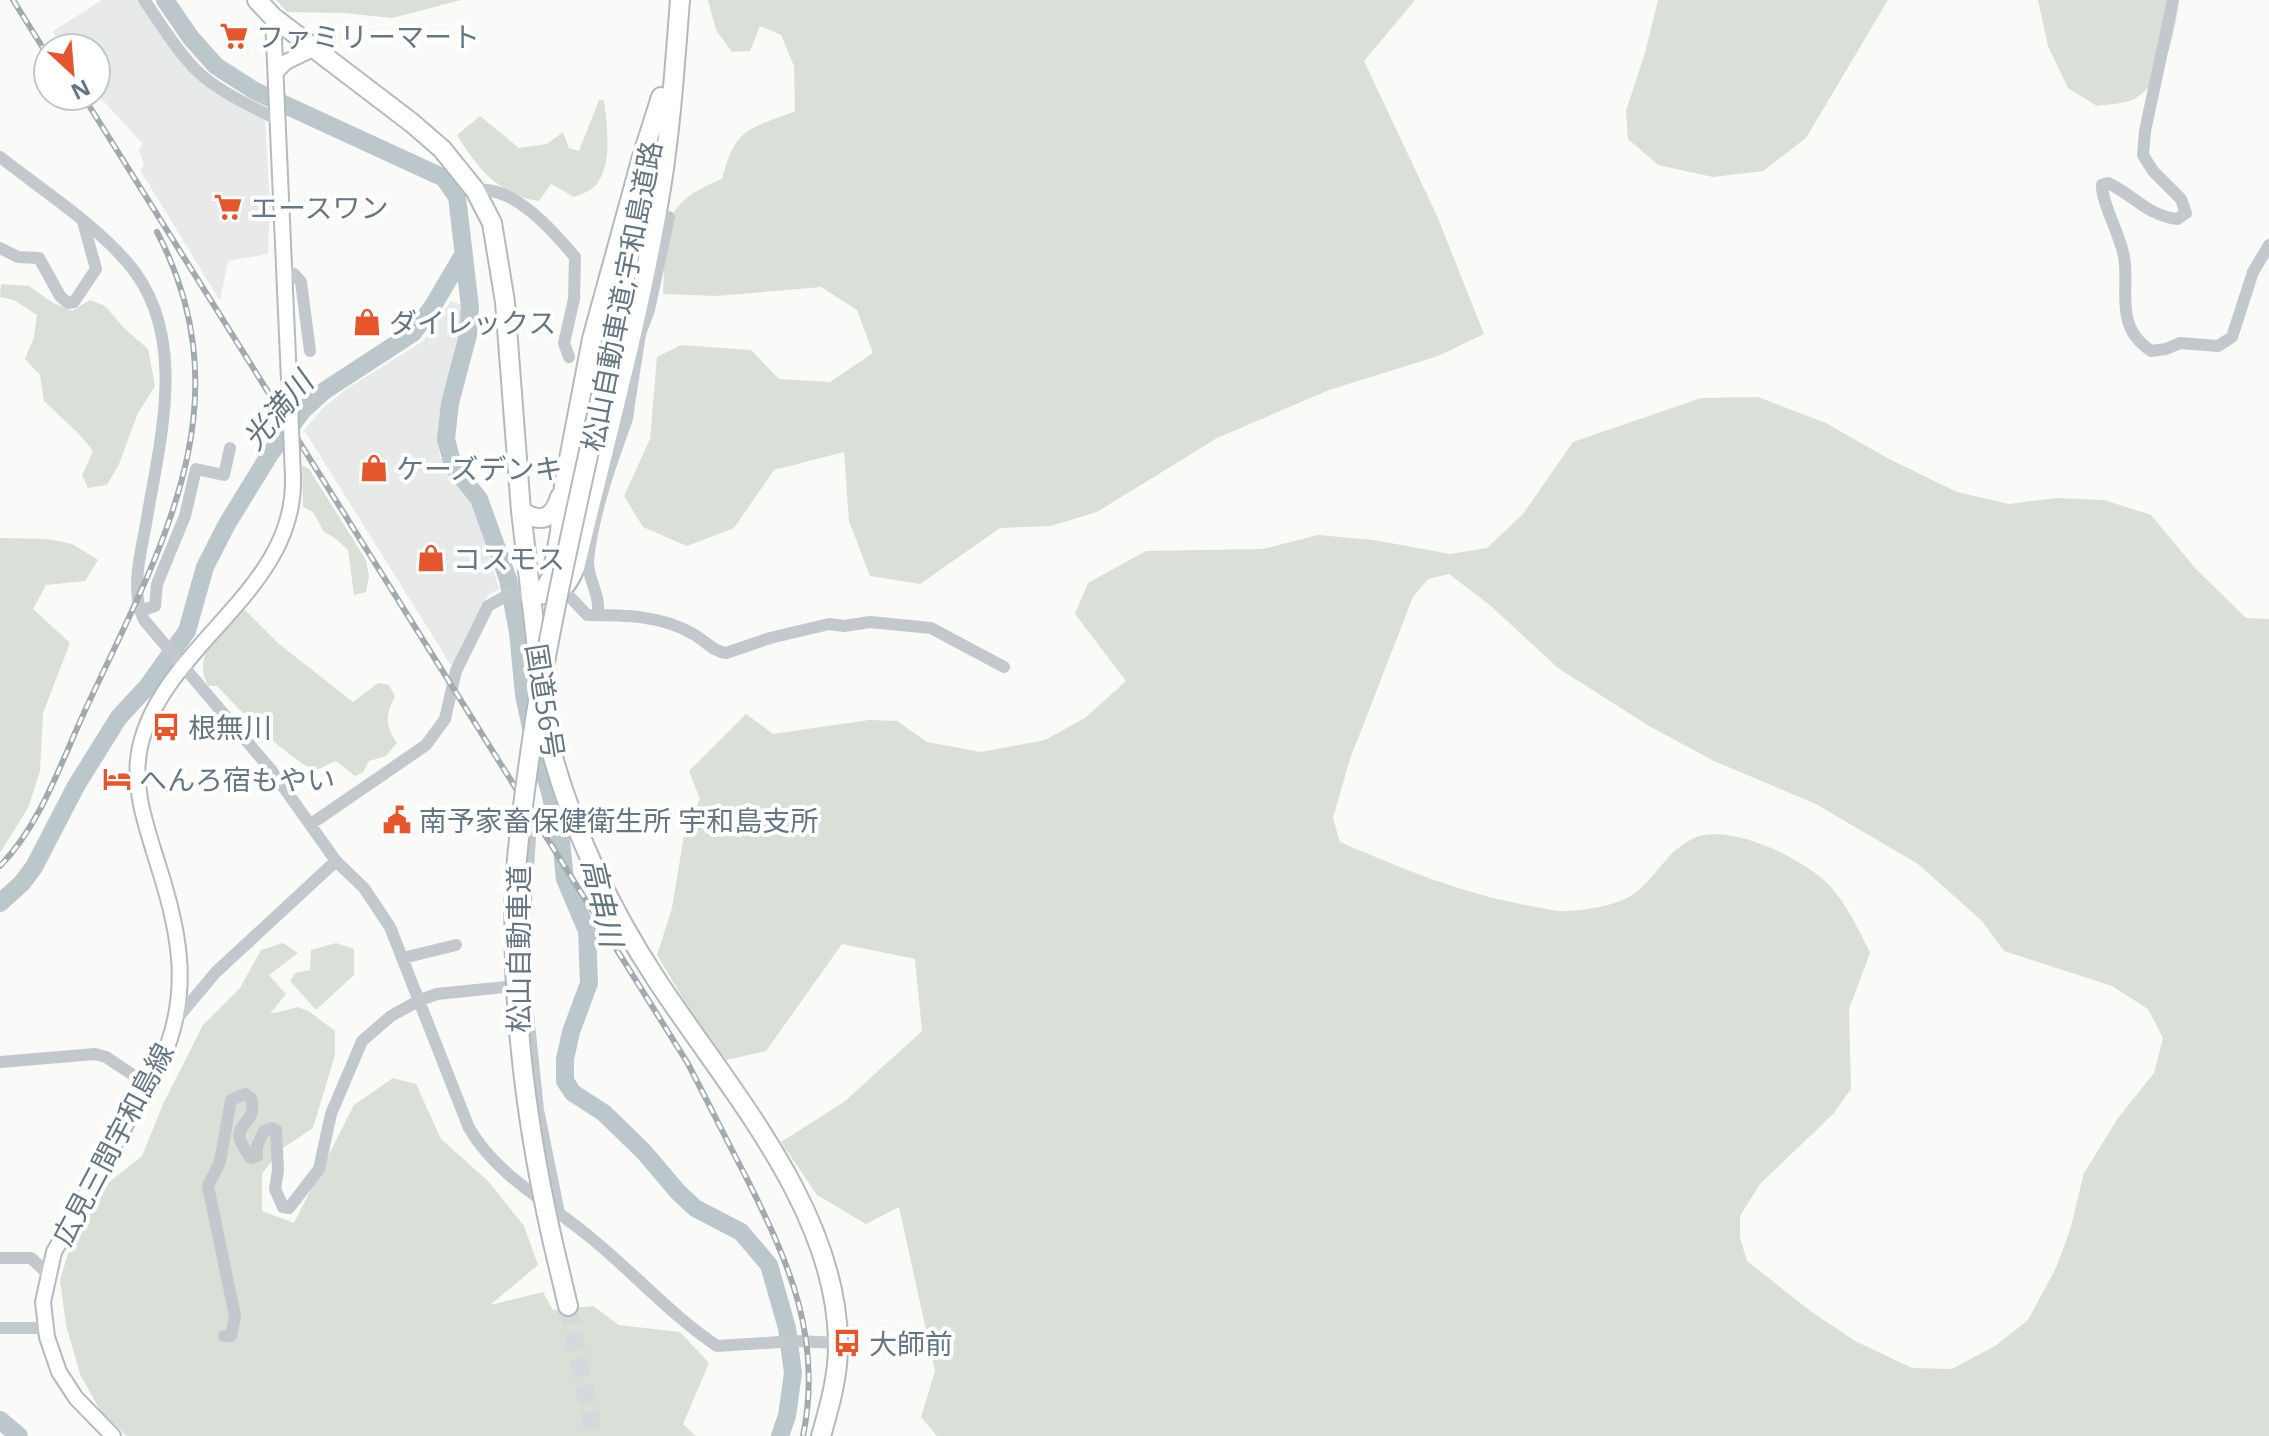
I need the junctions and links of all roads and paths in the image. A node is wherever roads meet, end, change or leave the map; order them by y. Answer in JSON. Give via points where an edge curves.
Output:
{"nodes":[{"id":1,"x":144,"y":0,"type":"edge"},
{"id":2,"x":257,"y":0,"type":"edge"},
{"id":3,"x":678,"y":0,"type":"edge"},
{"id":4,"x":2173,"y":0,"type":"edge"},
{"id":5,"x":273,"y":17,"type":"junction"},
{"id":6,"x":315,"y":48,"type":"junction"},
{"id":7,"x":276,"y":80,"type":"junction"},
{"id":8,"x":661,"y":97,"type":"junction"},
{"id":9,"x":278,"y":118,"type":"junction"},
{"id":10,"x":0,"y":157,"type":"edge"},
{"id":11,"x":475,"y":190,"type":"junction"},
{"id":12,"x":669,"y":217,"type":"dead end"},
{"id":13,"x":83,"y":222,"type":"junction"},
{"id":14,"x":2269,"y":245,"type":"edge"},
{"id":15,"x":0,"y":248,"type":"edge"},
{"id":16,"x":285,"y":271,"type":"junction"},
{"id":17,"x":310,"y":351,"type":"dead end"},
{"id":18,"x":569,"y":357,"type":"dead end"},
{"id":19,"x":230,"y":448,"type":"dead end"},
{"id":20,"x":564,"y":485,"type":"junction"},
{"id":21,"x":521,"y":511,"type":"junction"},
{"id":22,"x":557,"y":588,"type":"junction"},
{"id":23,"x":526,"y":595,"type":"junction"},
{"id":24,"x":140,"y":611,"type":"junction"},
{"id":25,"x":597,"y":615,"type":"junction"},
{"id":26,"x":175,"y":657,"type":"junction"},
{"id":27,"x":1004,"y":667,"type":"dead end"},
{"id":28,"x":311,"y":824,"type":"junction"},
{"id":29,"x":530,"y":837,"type":"dead end"},
{"id":30,"x":336,"y":861,"type":"junction"},
{"id":31,"x":456,"y":945,"type":"dead end"},
{"id":32,"x":403,"y":958,"type":"junction"},
{"id":33,"x":525,"y":985,"type":"junction"},
{"id":34,"x":420,"y":1000,"type":"junction"},
{"id":35,"x":174,"y":1022,"type":"junction"},
{"id":36,"x":0,"y":1062,"type":"edge"},
{"id":37,"x":148,"y":1085,"type":"junction"},
{"id":38,"x":559,"y":1213,"type":"junction"},
{"id":39,"x":0,"y":1258,"type":"edge"},
{"id":40,"x":47,"y":1273,"type":"junction"},
{"id":41,"x":568,"y":1306,"type":"tunnel mouth"},
{"id":42,"x":0,"y":1328,"type":"edge"},
{"id":43,"x":46,"y":1328,"type":"junction"},
{"id":44,"x":224,"y":1336,"type":"dead end"},
{"id":45,"x":838,"y":1343,"type":"junction"},
{"id":46,"x":113,"y":1436,"type":"edge"},
{"id":47,"x":821,"y":1436,"type":"edge"}],
"edges":[{"from":1,"to":9,"type":"street","via":[[199,73]]},
{"from":2,"to":5,"type":"highway","name":"国道56号"},
{"from":3,"to":8,"type":"highway","name":"松山自動車道;宇和島道路"},
{"from":3,"to":22,"type":"highway","via":[[674,81],[647,256],[575,568],[568,585]]},
{"from":4,"to":14,"type":"street","via":[[2143,155],[2181,199],[2186,213],[2177,219],[2159,217],[2108,183],[2101,194],[2125,259],[2128,322],[2138,342],[2151,351],[2180,343],[2218,346],[2232,337],[2253,272]]},
{"from":5,"to":6,"type":"highway","name":"国道56号"},
{"from":5,"to":7,"type":"main road"},
{"from":6,"to":7,"type":"main road","via":[[286,62]]},
{"from":6,"to":11,"type":"highway","name":"国道56号","via":[[442,149]]},
{"from":7,"to":9,"type":"main road","name":"広見三間宇和島線"},
{"from":8,"to":20,"type":"highway","via":[[592,339]]},
{"from":8,"to":22,"type":"highway","name":"松山自動車道;宇和島道路","bridge":true},
{"from":9,"to":16,"type":"main road","name":"広見三間宇和島線"},
{"from":10,"to":13,"type":"street"},
{"from":11,"to":18,"type":"street","via":[[487,188],[531,211],[575,257],[574,299],[564,343]]},
{"from":11,"to":21,"type":"highway","name":"国道56号","via":[[498,248]]},
{"from":12,"to":25,"type":"street","via":[[640,334],[627,419],[588,564],[599,603]]},
{"from":13,"to":15,"type":"street","via":[[96,269],[74,302],[60,296],[39,258],[18,257]]},
{"from":13,"to":24,"type":"street","via":[[112,245],[138,277],[163,335],[160,439],[137,583]]},
{"from":16,"to":17,"type":"street","via":[[301,282]]},
{"from":16,"to":26,"type":"main road","name":"広見三間宇和島線","bridge":true,"via":[[293,477],[289,518],[272,556]]},
{"from":19,"to":24,"type":"street","via":[[224,475],[196,469],[185,516],[157,584],[155,606]]},
{"from":20,"to":21,"type":"highway","via":[[549,515],[532,519]]},
{"from":20,"to":22,"type":"highway"},
{"from":21,"to":23,"type":"highway","name":"国道56号"},
{"from":22,"to":23,"type":"highway"},
{"from":22,"to":25,"type":"street","via":[[587,615]]},
{"from":22,"to":41,"type":"highway","name":"松山自動車道","bridge":true,"via":[[517,860],[515,988],[537,1174]]},
{"from":23,"to":28,"type":"street","via":[[506,596],[488,606],[452,684],[445,719],[426,745]]},
{"from":23,"to":45,"type":"highway","name":"国道56号","via":[[547,734],[568,804],[639,951],[800,1199],[826,1262]]},
{"from":24,"to":26,"type":"street"},
{"from":25,"to":27,"type":"street","via":[[656,618],[720,653],[829,624],[931,628]]},
{"from":26,"to":28,"type":"street"},
{"from":26,"to":35,"type":"main road","name":"広見三間宇和島線","via":[[138,758],[141,806],[177,931],[180,976]]},
{"from":28,"to":30,"type":"street"},
{"from":29,"to":33,"type":"street"},
{"from":30,"to":32,"type":"street","via":[[374,901]]},
{"from":30,"to":35,"type":"street","via":[[216,972]]},
{"from":31,"to":32,"type":"street"},
{"from":32,"to":34,"type":"street"},
{"from":33,"to":34,"type":"street"},
{"from":33,"to":38,"type":"street","via":[[538,1110]]},
{"from":34,"to":38,"type":"street","via":[[481,1148]]},
{"from":34,"to":44,"type":"street","via":[[362,1041],[331,1114],[319,1169],[289,1208],[283,1207],[275,1189],[276,1130],[264,1131],[257,1156],[251,1158],[239,1137],[252,1113],[251,1098],[245,1094],[231,1100],[220,1162],[208,1186],[235,1316],[231,1336]]},
{"from":35,"to":37,"type":"main road","name":"広見三間宇和島線","via":[[170,1043]]},
{"from":36,"to":37,"type":"street","via":[[95,1054]]},
{"from":37,"to":40,"type":"main road","name":"広見三間宇和島線","via":[[82,1199]]},
{"from":38,"to":45,"type":"street","via":[[717,1346]]},
{"from":39,"to":40,"type":"street","via":[[31,1258]]},
{"from":40,"to":43,"type":"main road","name":"広見三間宇和島線"},
{"from":42,"to":43,"type":"street"},
{"from":43,"to":46,"type":"main road","name":"広見三間宇和島線","via":[[52,1356],[68,1386]]},
{"from":45,"to":47,"type":"highway","name":"国道56号"}]}
